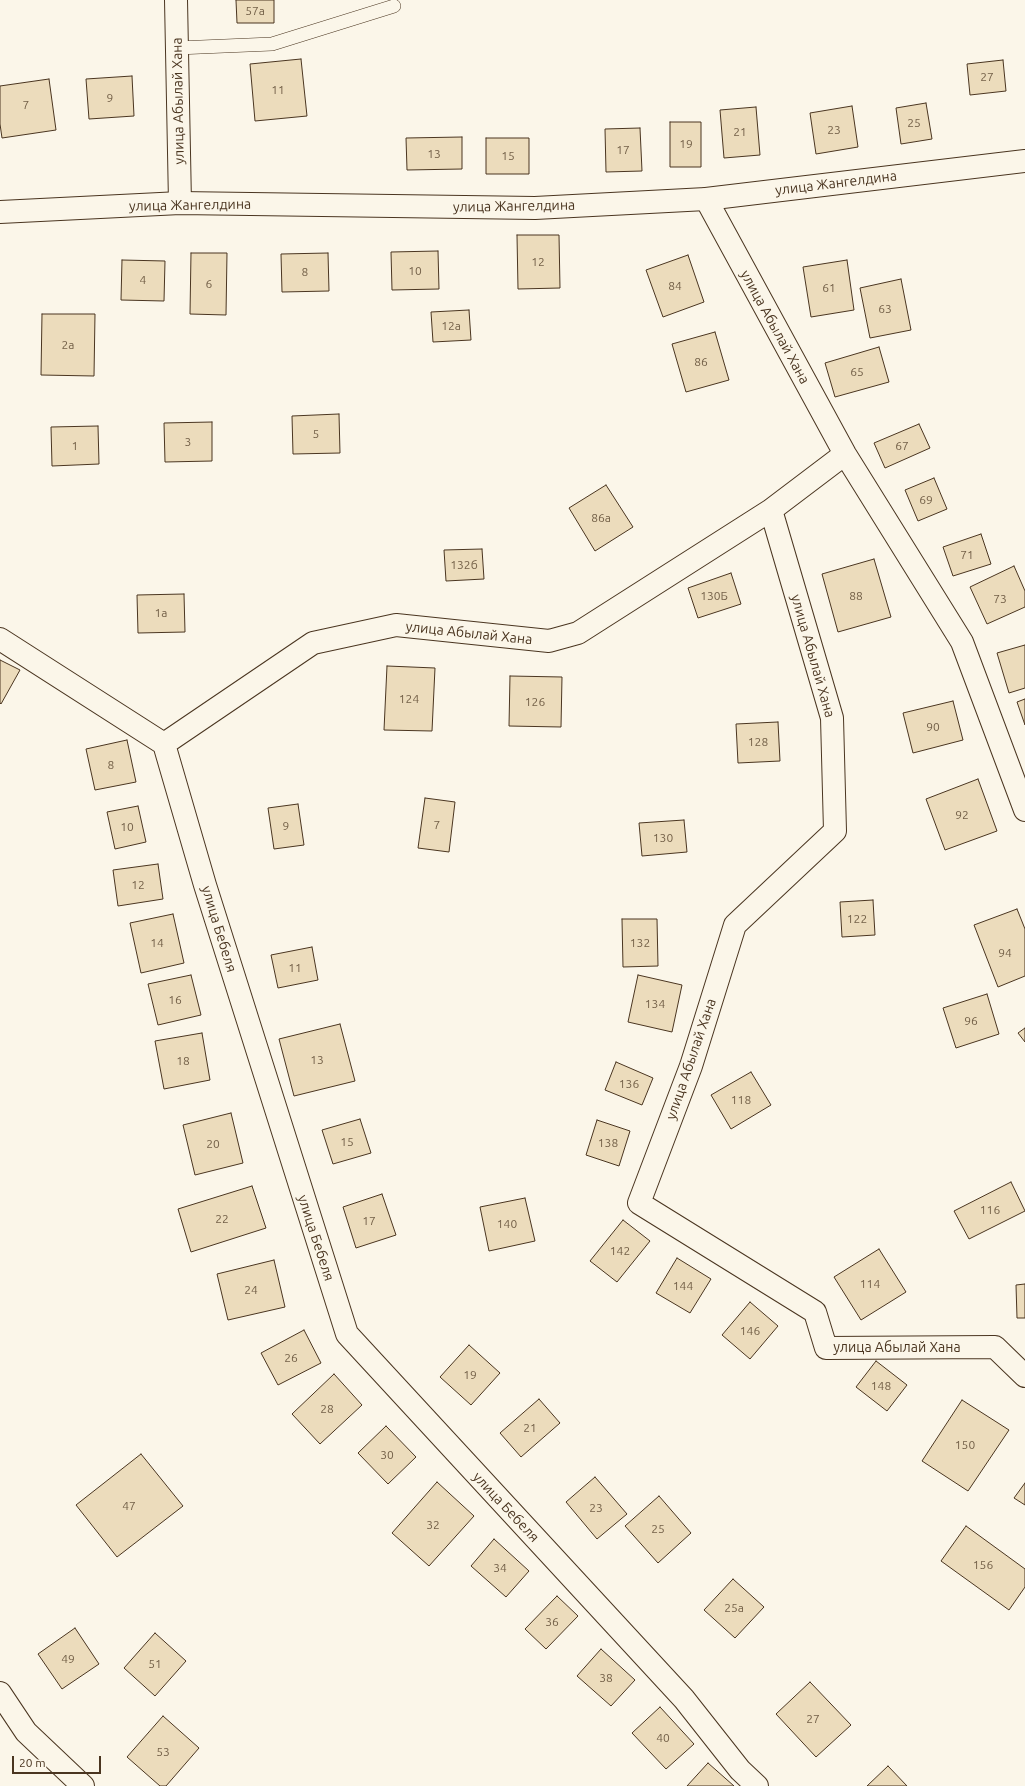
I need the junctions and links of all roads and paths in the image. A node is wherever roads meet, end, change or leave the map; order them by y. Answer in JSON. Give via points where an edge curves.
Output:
{"nodes":[{"id":1,"x":176,"y":0,"type":"edge"},
{"id":2,"x":394,"y":6,"type":"dead end"},
{"id":3,"x":177,"y":48,"type":"junction"},
{"id":4,"x":1025,"y":161,"type":"edge"},
{"id":5,"x":706,"y":199,"type":"junction"},
{"id":6,"x":180,"y":203,"type":"junction"},
{"id":7,"x":0,"y":212,"type":"edge"},
{"id":8,"x":845,"y":454,"type":"junction"},
{"id":9,"x":771,"y":510,"type":"junction"},
{"id":10,"x":0,"y":639,"type":"edge"},
{"id":11,"x":164,"y":744,"type":"junction"},
{"id":12,"x":1025,"y":810,"type":"edge"},
{"id":13,"x":1025,"y":1376,"type":"edge"},
{"id":14,"x":0,"y":1693,"type":"edge"},
{"id":15,"x":83,"y":1786,"type":"edge"},
{"id":16,"x":757,"y":1786,"type":"edge"}],
"edges":[{"from":1,"to":3,"type":"street","name":"улица Абылай Хана"},
{"from":2,"to":3,"type":"lane","via":[[272,44]]},
{"from":3,"to":6,"type":"street","name":"улица Абылай Хана"},
{"from":4,"to":5,"type":"street","name":"улица Жангелдина"},
{"from":5,"to":6,"type":"street","name":"улица Жангелдина","via":[[535,208]]},
{"from":5,"to":8,"type":"street","name":"улица Абылай Хана"},
{"from":6,"to":7,"type":"street","name":"улица Жангелдина"},
{"from":8,"to":9,"type":"street","name":"улица Абылай Хана"},
{"from":8,"to":12,"type":"street","name":"улица Абылай Хана","via":[[962,642]]},
{"from":9,"to":11,"type":"street","name":"улица Абылай Хана","via":[[578,633],[549,641],[396,625],[313,643]]},
{"from":9,"to":13,"type":"street","name":"улица Абылай Хана","via":[[832,718],[835,831],[735,925],[691,1066],[639,1204],[815,1312],[826,1348],[995,1347]]},
{"from":10,"to":11,"type":"street"},
{"from":11,"to":16,"type":"street","name":"улица Бебеля","via":[[205,885],[346,1334],[684,1699],[740,1770]]},
{"from":14,"to":15,"type":"street","via":[[26,1732]]}]}
